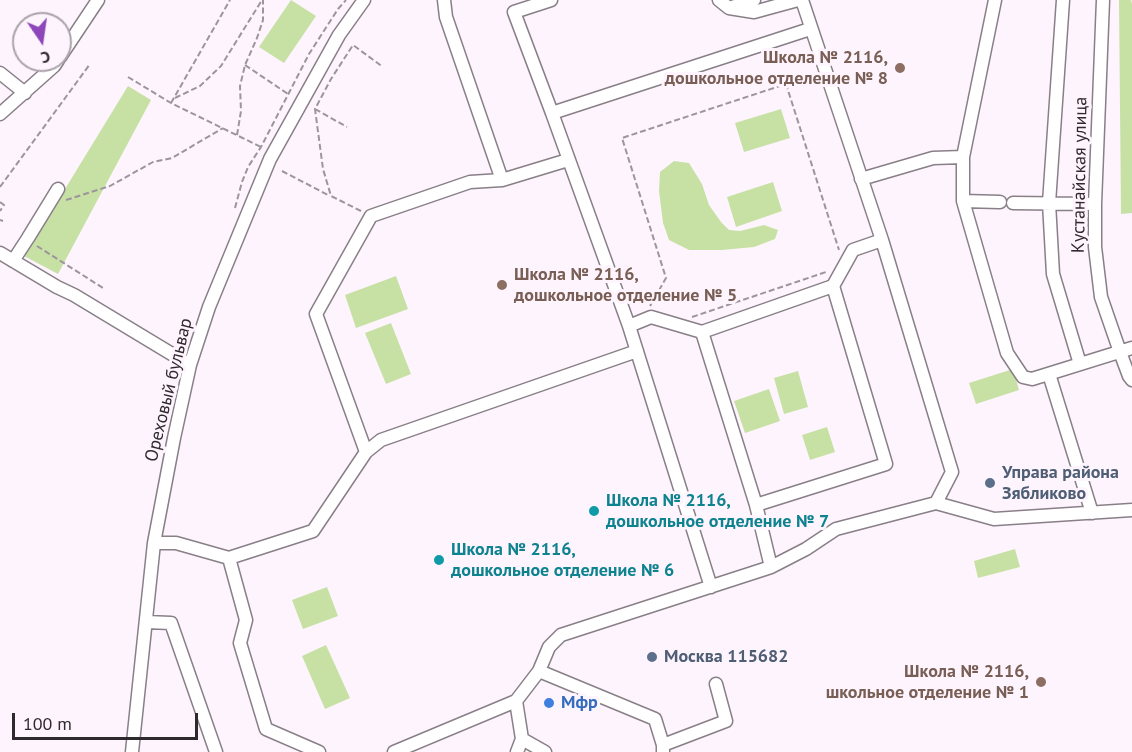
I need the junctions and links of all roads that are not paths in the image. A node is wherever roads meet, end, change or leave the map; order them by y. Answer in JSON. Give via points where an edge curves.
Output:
{"nodes":[{"id":1,"x":98,"y":0,"type":"edge"},
{"id":2,"x":364,"y":0,"type":"edge"},
{"id":3,"x":444,"y":0,"type":"edge"},
{"id":4,"x":551,"y":0,"type":"edge"},
{"id":5,"x":719,"y":0,"type":"edge"},
{"id":6,"x":754,"y":0,"type":"edge"},
{"id":7,"x":800,"y":0,"type":"edge"},
{"id":8,"x":995,"y":0,"type":"edge"},
{"id":9,"x":1063,"y":0,"type":"edge"},
{"id":10,"x":1103,"y":0,"type":"edge"},
{"id":11,"x":729,"y":8,"type":"junction"},
{"id":12,"x":810,"y":29,"type":"junction"},
{"id":13,"x":72,"y":39,"type":"edge"},
{"id":14,"x":48,"y":72,"type":"edge"},
{"id":15,"x":0,"y":73,"type":"edge"},
{"id":16,"x":25,"y":93,"type":"junction"},
{"id":17,"x":552,"y":113,"type":"junction"},
{"id":18,"x":0,"y":114,"type":"edge"},
{"id":19,"x":963,"y":157,"type":"junction"},
{"id":20,"x":568,"y":160,"type":"junction"},
{"id":21,"x":502,"y":180,"type":"junction"},
{"id":22,"x":861,"y":180,"type":"junction"},
{"id":23,"x":58,"y":189,"type":"dead end"},
{"id":24,"x":963,"y":201,"type":"junction"},
{"id":25,"x":1049,"y":203,"type":"junction"},
{"id":26,"x":1095,"y":204,"type":"junction"},
{"id":27,"x":882,"y":240,"type":"junction"},
{"id":28,"x":0,"y":253,"type":"edge"},
{"id":29,"x":13,"y":261,"type":"junction"},
{"id":30,"x":833,"y":286,"type":"junction"},
{"id":31,"x":629,"y":326,"type":"junction"},
{"id":32,"x":702,"y":332,"type":"junction"},
{"id":33,"x":1126,"y":350,"type":"edge"},
{"id":34,"x":637,"y":351,"type":"junction"},
{"id":35,"x":1080,"y":364,"type":"junction"},
{"id":36,"x":190,"y":365,"type":"junction"},
{"id":37,"x":1049,"y":374,"type":"junction"},
{"id":38,"x":1132,"y":380,"type":"edge"},
{"id":39,"x":366,"y":453,"type":"junction"},
{"id":40,"x":936,"y":503,"type":"junction"},
{"id":41,"x":756,"y":505,"type":"junction"},
{"id":42,"x":1132,"y":510,"type":"edge"},
{"id":43,"x":1092,"y":513,"type":"junction"},
{"id":44,"x":154,"y":543,"type":"junction"},
{"id":45,"x":229,"y":558,"type":"junction"},
{"id":46,"x":771,"y":567,"type":"junction"},
{"id":47,"x":711,"y":587,"type":"junction"},
{"id":48,"x":146,"y":622,"type":"junction"},
{"id":49,"x":539,"y":671,"type":"junction"},
{"id":50,"x":716,"y":684,"type":"dead end"},
{"id":51,"x":516,"y":700,"type":"junction"},
{"id":52,"x":522,"y":739,"type":"junction"},
{"id":53,"x":663,"y":748,"type":"edge"},
{"id":54,"x":132,"y":752,"type":"edge"},
{"id":55,"x":216,"y":752,"type":"edge"},
{"id":56,"x":319,"y":752,"type":"edge"},
{"id":57,"x":394,"y":752,"type":"edge"},
{"id":58,"x":517,"y":752,"type":"edge"},
{"id":59,"x":545,"y":752,"type":"edge"}],
"edges":[{"from":1,"to":13,"type":"street"},
{"from":2,"to":36,"type":"street","name":"Ореховый бульвар","via":[[339,35],[270,159],[209,307]]},
{"from":3,"to":21,"type":"street","via":[[446,17]]},
{"from":4,"to":17,"type":"street","via":[[514,12]]},
{"from":5,"to":11,"type":"street"},
{"from":6,"to":11,"type":"street"},
{"from":7,"to":11,"type":"street","via":[[754,12]]},
{"from":7,"to":12,"type":"street"},
{"from":8,"to":19,"type":"street"},
{"from":9,"to":25,"type":"street"},
{"from":10,"to":26,"type":"street","name":"Кустанайская улица"},
{"from":12,"to":17,"type":"street"},
{"from":12,"to":22,"type":"street"},
{"from":14,"to":16,"type":"street"},
{"from":15,"to":16,"type":"street"},
{"from":16,"to":18,"type":"street"},
{"from":17,"to":20,"type":"street"},
{"from":19,"to":22,"type":"street","via":[[933,158]]},
{"from":19,"to":24,"type":"street"},
{"from":20,"to":21,"type":"street"},
{"from":20,"to":31,"type":"street"},
{"from":21,"to":39,"type":"street","via":[[470,182],[371,216],[316,314]]},
{"from":22,"to":27,"type":"street"},
{"from":23,"to":29,"type":"street"},
{"from":24,"to":25,"type":"street"},
{"from":24,"to":37,"type":"street","via":[[1007,353],[1023,377],[1032,379]]},
{"from":25,"to":26,"type":"street"},
{"from":25,"to":35,"type":"street","via":[[1053,274]]},
{"from":26,"to":33,"type":"street","name":"Кустанайская улица","via":[[1101,297]]},
{"from":27,"to":30,"type":"street","via":[[853,250]]},
{"from":27,"to":40,"type":"street","via":[[952,471]]},
{"from":28,"to":29,"type":"street"},
{"from":29,"to":36,"type":"street"},
{"from":30,"to":32,"type":"street"},
{"from":30,"to":41,"type":"street","via":[[886,464]]},
{"from":31,"to":32,"type":"street","via":[[651,317]]},
{"from":31,"to":34,"type":"street"},
{"from":32,"to":41,"type":"street"},
{"from":33,"to":35,"type":"street"},
{"from":33,"to":38,"type":"street","name":"Кустанайская улица"},
{"from":34,"to":39,"type":"street","via":[[381,440]]},
{"from":34,"to":47,"type":"street"},
{"from":35,"to":37,"type":"street"},
{"from":36,"to":44,"type":"street","name":"Ореховый бульвар"},
{"from":37,"to":43,"type":"street"},
{"from":39,"to":45,"type":"street","via":[[313,531]]},
{"from":40,"to":43,"type":"street","via":[[994,519]]},
{"from":40,"to":46,"type":"street","via":[[836,529]]},
{"from":41,"to":46,"type":"street"},
{"from":42,"to":43,"type":"street"},
{"from":44,"to":45,"type":"street","via":[[176,543]]},
{"from":44,"to":48,"type":"street","name":"Ореховый бульвар"},
{"from":45,"to":56,"type":"street","via":[[246,620],[240,643],[266,729]]},
{"from":46,"to":47,"type":"street"},
{"from":47,"to":49,"type":"street","via":[[561,635],[549,647]]},
{"from":48,"to":54,"type":"street","name":"Ореховый бульвар"},
{"from":48,"to":55,"type":"street","via":[[171,623]]},
{"from":49,"to":51,"type":"street"},
{"from":49,"to":53,"type":"street","via":[[655,719]]},
{"from":50,"to":53,"type":"street","via":[[726,721]]},
{"from":51,"to":52,"type":"street"},
{"from":51,"to":57,"type":"street"},
{"from":52,"to":58,"type":"street"},
{"from":52,"to":59,"type":"street"}]}
